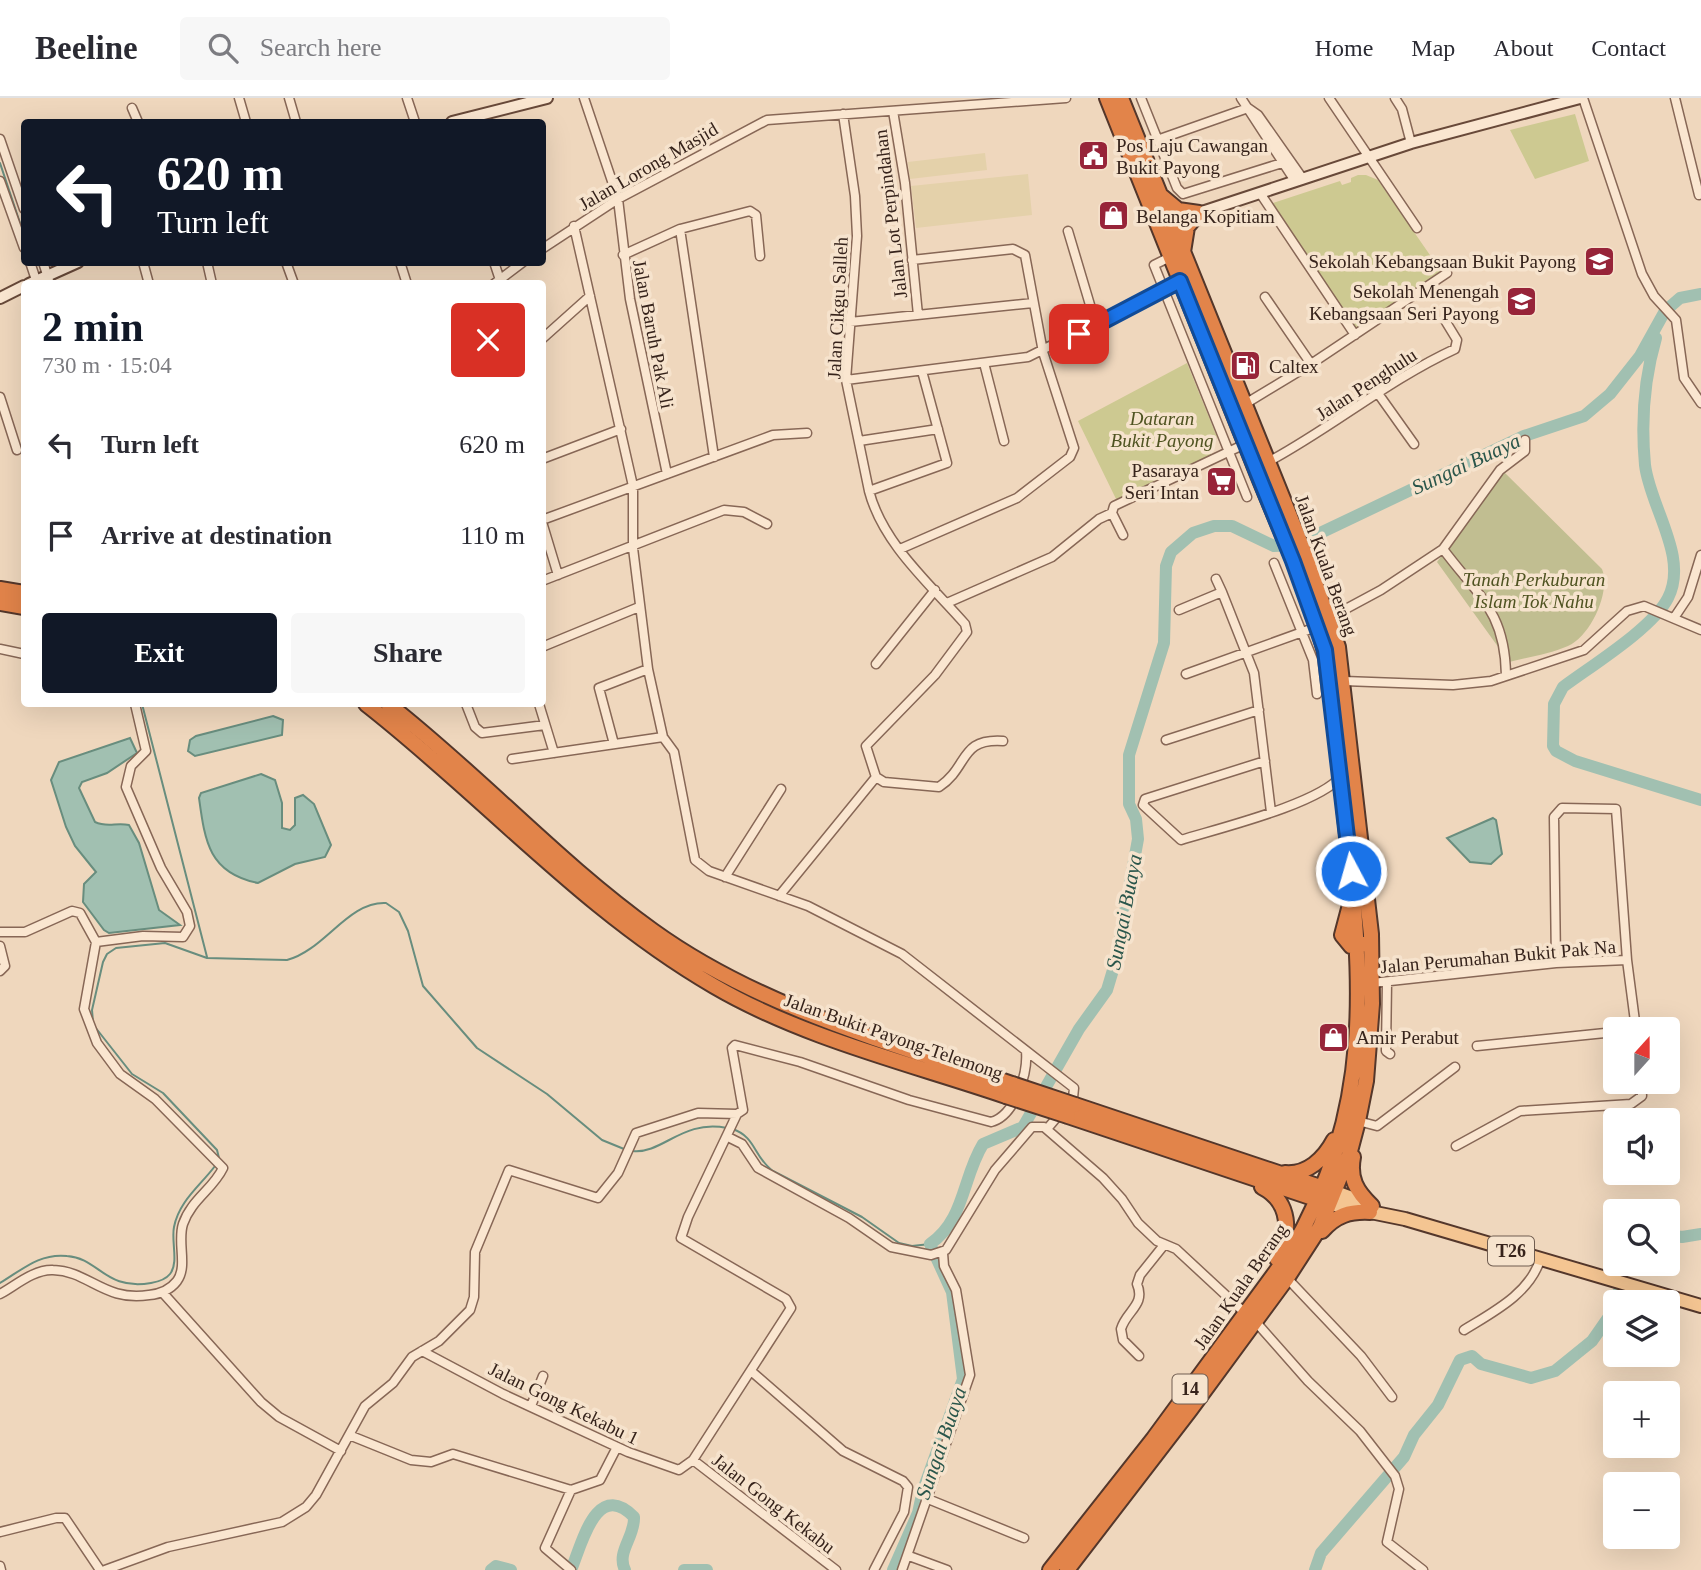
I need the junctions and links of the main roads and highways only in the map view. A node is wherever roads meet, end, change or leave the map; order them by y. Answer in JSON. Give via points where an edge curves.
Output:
{"nodes":[{"id":1,"x":1107,"y":98,"type":"edge"},
{"id":2,"x":1121,"y":98,"type":"edge"},
{"id":3,"x":1582,"y":98,"type":"edge"},
{"id":4,"x":540,"y":99,"type":"edge"},
{"id":5,"x":463,"y":119,"type":"edge"},
{"id":6,"x":1157,"y":191,"type":"junction"},
{"id":7,"x":1199,"y":213,"type":"junction"},
{"id":8,"x":1177,"y":256,"type":"junction"},
{"id":9,"x":70,"y":266,"type":"edge"},
{"id":10,"x":41,"y":280,"type":"edge"},
{"id":11,"x":21,"y":289,"type":"edge"},
{"id":12,"x":0,"y":298,"type":"edge"},
{"id":13,"x":1283,"y":519,"type":"junction"},
{"id":14,"x":0,"y":589,"type":"edge"},
{"id":15,"x":21,"y":592,"type":"edge"},
{"id":16,"x":0,"y":603,"type":"edge"},
{"id":17,"x":21,"y":606,"type":"edge"},
{"id":18,"x":1317,"y":625,"type":"junction"},
{"id":19,"x":370,"y":707,"type":"edge"},
{"id":20,"x":391,"y":707,"type":"edge"},
{"id":21,"x":1371,"y":934,"type":"junction"},
{"id":22,"x":1358,"y":946,"type":"junction"},
{"id":23,"x":1009,"y":1090,"type":"junction"},
{"id":24,"x":1072,"y":1110,"type":"junction"},
{"id":25,"x":1352,"y":1119,"type":"junction"},
{"id":26,"x":1200,"y":1161,"type":"junction"},
{"id":27,"x":1276,"y":1172,"type":"junction"},
{"id":28,"x":1327,"y":1196,"type":"junction"},
{"id":29,"x":1371,"y":1209,"type":"junction"},
{"id":30,"x":1308,"y":1249,"type":"junction"},
{"id":31,"x":1255,"y":1301,"type":"junction"},
{"id":32,"x":1701,"y":1306,"type":"edge"},
{"id":33,"x":1250,"y":1317,"type":"junction"},
{"id":34,"x":1050,"y":1570,"type":"edge"},
{"id":35,"x":1067,"y":1570,"type":"edge"}],
"edges":[{"from":1,"to":8,"type":"highway","name":"Jalan Kuala Berang","number":"14"},
{"from":2,"to":6,"type":"highway","name":"Jalan Kuala Berang","number":"14"},
{"from":3,"to":7,"type":"main road","via":[[1411,143]]},
{"from":4,"to":5,"type":"main road"},
{"from":6,"to":7,"type":"highway","via":[[1178,210]]},
{"from":6,"to":8,"type":"highway","name":"Jalan Kuala Berang","number":"14"},
{"from":7,"to":8,"type":"highway","via":[[1187,227]]},
{"from":8,"to":13,"type":"highway","name":"Jalan Kuala Berang","number":"14","via":[[1245,404]]},
{"from":8,"to":13,"type":"highway","name":"Jalan Kuala Berang","number":"14","via":[[1180,281],[1245,444]]},
{"from":9,"to":10,"type":"main road"},
{"from":11,"to":12,"type":"main road"},
{"from":13,"to":18,"type":"highway","name":"Jalan Kuala Berang","number":"14"},
{"from":14,"to":15,"type":"highway"},
{"from":16,"to":17,"type":"highway"},
{"from":18,"to":21,"type":"highway","name":"Jalan Kuala Berang","number":"14","via":[[1344,681]]},
{"from":18,"to":22,"type":"highway","name":"Jalan Kuala Berang","number":"14","via":[[1331,682]]},
{"from":19,"to":23,"type":"highway","name":"Jalan Bukit Payong-Telemong","via":[[583,895],[647,944],[716,987],[822,1034]]},
{"from":20,"to":23,"type":"highway","name":"Jalan Bukit Payong-Telemong","via":[[592,885],[654,933],[723,976],[827,1022]]},
{"from":21,"to":22,"type":"highway"},
{"from":21,"to":25,"type":"highway","name":"Jalan Kuala Berang","number":"14","via":[[1379,1004],[1366,1081]]},
{"from":22,"to":25,"type":"highway","name":"Jalan Kuala Berang","number":"14"},
{"from":23,"to":24,"type":"highway","name":"Jalan Bukit Payong-Telemong","bridge":true},
{"from":24,"to":26,"type":"highway","name":"Jalan Bukit Payong-Telemong"},
{"from":24,"to":27,"type":"highway","name":"Jalan Bukit Payong-Telemong"},
{"from":25,"to":27,"type":"highway","via":[[1317,1163],[1303,1171]]},
{"from":25,"to":28,"type":"highway","name":"Jalan Kuala Berang","number":"14"},
{"from":25,"to":29,"type":"highway","via":[[1352,1180]]},
{"from":26,"to":28,"type":"highway","name":"Jalan Bukit Payong-Telemong"},
{"from":26,"to":31,"type":"highway","via":[[1269,1191],[1283,1208],[1286,1240]]},
{"from":27,"to":28,"type":"highway","name":"Jalan Bukit Payong-Telemong"},
{"from":28,"to":29,"type":"main road"},
{"from":28,"to":30,"type":"highway","name":"Jalan Kuala Berang","number":"14"},
{"from":28,"to":31,"type":"highway","name":"Jalan Kuala Berang","number":"14"},
{"from":29,"to":30,"type":"highway","via":[[1338,1217]]},
{"from":29,"to":32,"type":"main road","number":"T26"},
{"from":30,"to":33,"type":"highway","name":"Jalan Kuala Berang","number":"14"},
{"from":31,"to":33,"type":"highway","name":"Jalan Kuala Berang","number":"14"},
{"from":33,"to":34,"type":"highway","name":"Jalan Kuala Berang","number":"14"},
{"from":33,"to":35,"type":"highway","name":"Jalan Kuala Berang","number":"14","via":[[1138,1480]]}]}
